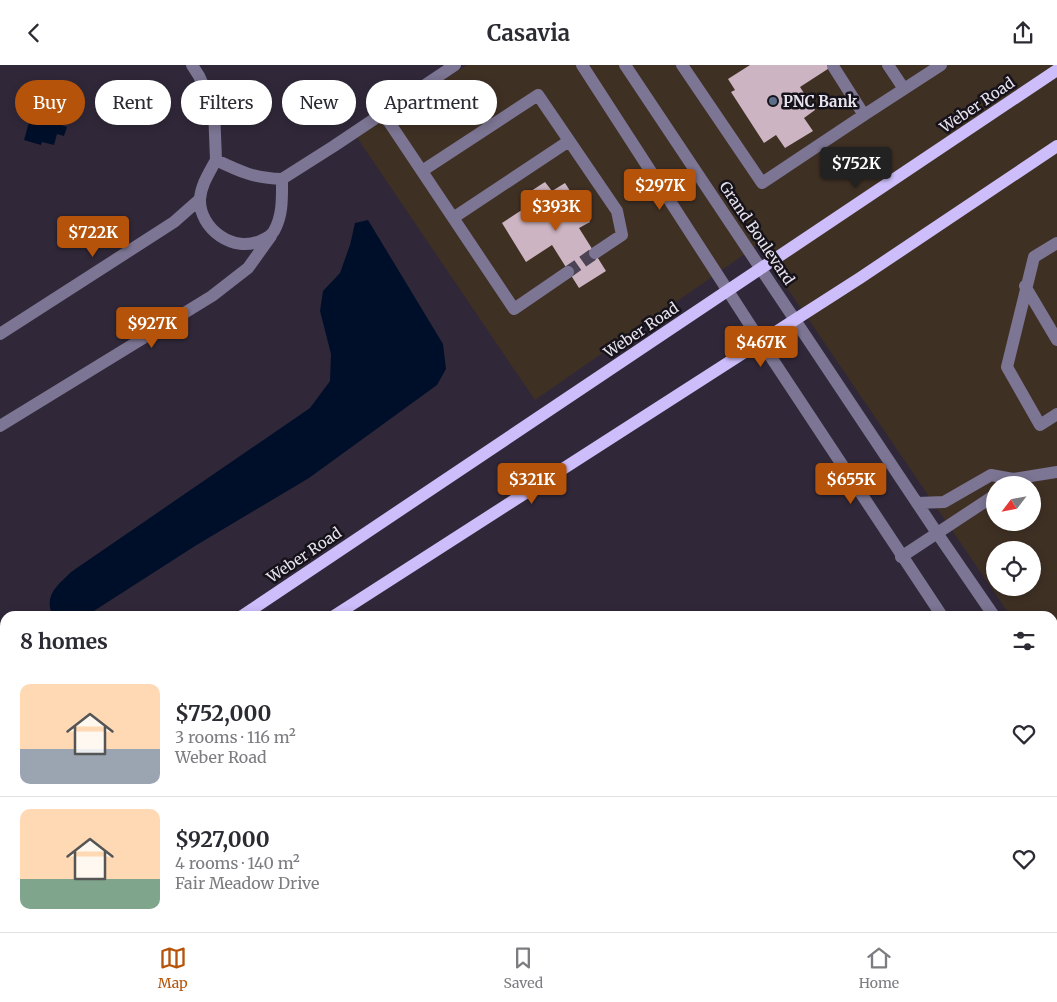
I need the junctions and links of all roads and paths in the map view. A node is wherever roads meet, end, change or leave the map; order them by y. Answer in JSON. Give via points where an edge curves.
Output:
{"nodes":[{"id":1,"x":192,"y":65,"type":"edge"},
{"id":2,"x":455,"y":65,"type":"edge"},
{"id":3,"x":582,"y":65,"type":"edge"},
{"id":4,"x":625,"y":65,"type":"edge"},
{"id":5,"x":888,"y":65,"type":"edge"},
{"id":6,"x":941,"y":65,"type":"edge"},
{"id":7,"x":684,"y":66,"type":"edge"},
{"id":8,"x":833,"y":66,"type":"edge"},
{"id":9,"x":1057,"y":71,"type":"edge"},
{"id":10,"x":432,"y":80,"type":"edge"},
{"id":11,"x":904,"y":89,"type":"junction"},
{"id":12,"x":864,"y":115,"type":"junction"},
{"id":13,"x":366,"y":124,"type":"edge"},
{"id":14,"x":391,"y":125,"type":"edge"},
{"id":15,"x":569,"y":141,"type":"junction"},
{"id":16,"x":1057,"y":146,"type":"edge"},
{"id":17,"x":216,"y":160,"type":"junction"},
{"id":18,"x":422,"y":171,"type":"junction"},
{"id":19,"x":282,"y":179,"type":"junction"},
{"id":20,"x":200,"y":199,"type":"junction"},
{"id":21,"x":453,"y":218,"type":"junction"},
{"id":22,"x":271,"y":236,"type":"junction"},
{"id":23,"x":1057,"y":243,"type":"edge"},
{"id":24,"x":595,"y":253,"type":"tunnel mouth"},
{"id":25,"x":761,"y":269,"type":"junction"},
{"id":26,"x":568,"y":272,"type":"tunnel mouth"},
{"id":27,"x":1025,"y":286,"type":"junction"},
{"id":28,"x":728,"y":291,"type":"junction"},
{"id":29,"x":796,"y":320,"type":"junction"},
{"id":30,"x":0,"y":334,"type":"edge"},
{"id":31,"x":1057,"y":339,"type":"edge"},
{"id":32,"x":761,"y":342,"type":"junction"},
{"id":33,"x":1057,"y":413,"type":"edge"},
{"id":34,"x":0,"y":426,"type":"edge"},
{"id":35,"x":1057,"y":473,"type":"edge"},
{"id":36,"x":1041,"y":476,"type":"edge"},
{"id":37,"x":986,"y":478,"type":"edge"},
{"id":38,"x":986,"y":501,"type":"edge"},
{"id":39,"x":917,"y":503,"type":"junction"},
{"id":40,"x":937,"y":533,"type":"junction"},
{"id":41,"x":901,"y":557,"type":"junction"},
{"id":42,"x":249,"y":611,"type":"edge"},
{"id":43,"x":342,"y":611,"type":"edge"},
{"id":44,"x":939,"y":611,"type":"edge"},
{"id":45,"x":991,"y":611,"type":"edge"}],
"edges":[{"from":1,"to":17,"type":"street","via":[[214,109]]},
{"from":2,"to":10,"type":"street"},
{"from":3,"to":28,"type":"street"},
{"from":4,"to":25,"type":"street","name":"Grand Boulevard"},
{"from":5,"to":11,"type":"street"},
{"from":6,"to":11,"type":"street"},
{"from":7,"to":12,"type":"street","via":[[762,183]]},
{"from":8,"to":12,"type":"street"},
{"from":9,"to":25,"type":"main road","name":"Weber Road"},
{"from":11,"to":12,"type":"street"},
{"from":13,"to":19,"type":"street"},
{"from":14,"to":18,"type":"street"},
{"from":15,"to":18,"type":"street","via":[[538,95]]},
{"from":15,"to":21,"type":"street"},
{"from":15,"to":24,"type":"street","via":[[617,211],[622,235]]},
{"from":16,"to":29,"type":"main road"},
{"from":17,"to":19,"type":"street","via":[[251,176]]},
{"from":17,"to":20,"type":"street","via":[[203,185]]},
{"from":18,"to":21,"type":"street"},
{"from":19,"to":22,"type":"street","via":[[282,210]]},
{"from":20,"to":22,"type":"street","via":[[202,213],[209,225],[231,242],[258,242]]},
{"from":20,"to":30,"type":"street","via":[[174,222]]},
{"from":21,"to":26,"type":"street","via":[[514,309]]},
{"from":22,"to":34,"type":"street","via":[[248,269],[212,296]]},
{"from":23,"to":27,"type":"street","via":[[1034,257]]},
{"from":25,"to":28,"type":"main road","name":"Weber Road"},
{"from":25,"to":29,"type":"street","name":"Grand Boulevard"},
{"from":27,"to":31,"type":"street"},
{"from":27,"to":33,"type":"street","via":[[1007,367],[1040,425]]},
{"from":28,"to":32,"type":"street"},
{"from":28,"to":42,"type":"main road","name":"Weber Road"},
{"from":29,"to":32,"type":"main road"},
{"from":29,"to":39,"type":"street","name":"Grand Boulevard"},
{"from":32,"to":41,"type":"street"},
{"from":32,"to":43,"type":"main road"},
{"from":35,"to":36,"type":"street"},
{"from":37,"to":39,"type":"street","via":[[944,502]]},
{"from":38,"to":40,"type":"street"},
{"from":39,"to":40,"type":"street","name":"Grand Boulevard"},
{"from":40,"to":41,"type":"street"},
{"from":40,"to":45,"type":"street","name":"Grand Boulevard"},
{"from":41,"to":44,"type":"street"}]}
